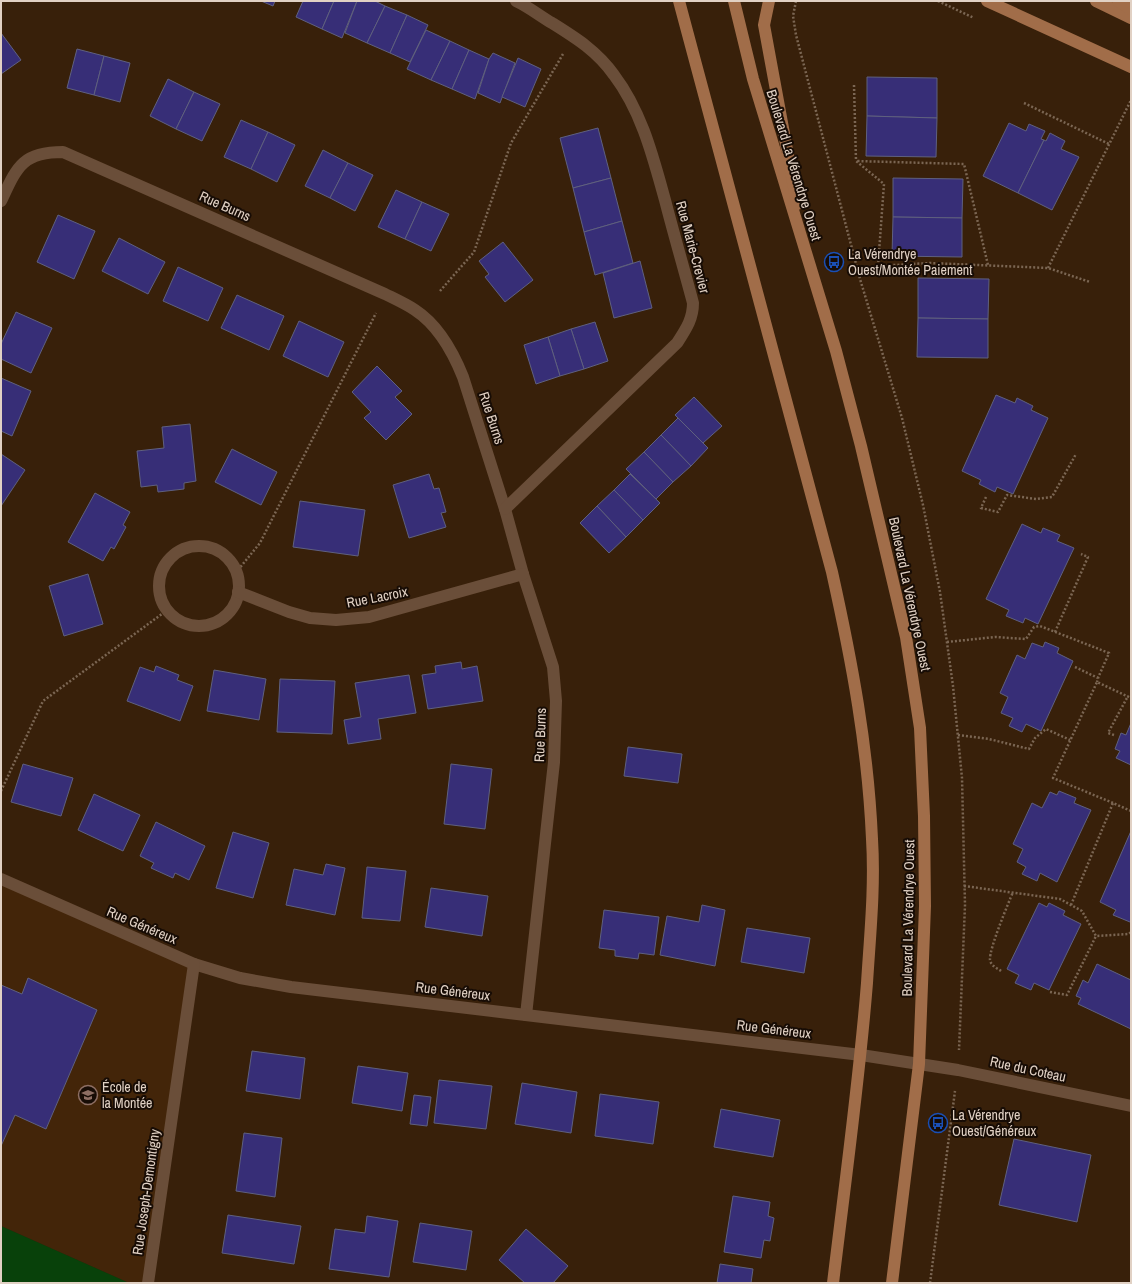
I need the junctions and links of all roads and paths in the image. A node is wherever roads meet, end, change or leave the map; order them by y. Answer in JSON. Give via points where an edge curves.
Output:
{"nodes":[{"id":1,"x":516,"y":1,"type":"edge"},
{"id":2,"x":680,"y":1,"type":"edge"},
{"id":3,"x":734,"y":1,"type":"edge"},
{"id":4,"x":769,"y":1,"type":"edge"},
{"id":5,"x":796,"y":1,"type":"edge"},
{"id":6,"x":987,"y":1,"type":"edge"},
{"id":7,"x":1096,"y":1,"type":"edge"},
{"id":8,"x":1118,"y":1,"type":"edge"},
{"id":9,"x":1131,"y":9,"type":"edge"},
{"id":10,"x":1131,"y":18,"type":"edge"},
{"id":11,"x":564,"y":52,"type":"dead end"},
{"id":12,"x":1131,"y":67,"type":"edge"},
{"id":13,"x":854,"y":85,"type":"dead end"},
{"id":14,"x":1131,"y":100,"type":"edge"},
{"id":15,"x":1024,"y":103,"type":"dead end"},
{"id":16,"x":1109,"y":144,"type":"junction"},
{"id":17,"x":856,"y":160,"type":"junction"},
{"id":18,"x":1,"y":201,"type":"edge"},
{"id":19,"x":988,"y":265,"type":"junction"},
{"id":20,"x":809,"y":266,"type":"junction"},
{"id":21,"x":878,"y":266,"type":"junction"},
{"id":22,"x":1048,"y":268,"type":"junction"},
{"id":23,"x":858,"y":271,"type":"junction"},
{"id":24,"x":1090,"y":282,"type":"dead end"},
{"id":25,"x":440,"y":291,"type":"dead end"},
{"id":26,"x":385,"y":294,"type":"junction"},
{"id":27,"x":1076,"y":454,"type":"dead end"},
{"id":28,"x":986,"y":498,"type":"dead end"},
{"id":29,"x":505,"y":509,"type":"junction"},
{"id":30,"x":1081,"y":554,"type":"dead end"},
{"id":31,"x":236,"y":572,"type":"junction"},
{"id":32,"x":523,"y":574,"type":"junction"},
{"id":33,"x":238,"y":592,"type":"junction"},
{"id":34,"x":166,"y":611,"type":"junction"},
{"id":35,"x":1055,"y":632,"type":"junction"},
{"id":36,"x":947,"y":642,"type":"junction"},
{"id":37,"x":1075,"y":667,"type":"dead end"},
{"id":38,"x":1098,"y":678,"type":"junction"},
{"id":39,"x":1097,"y":682,"type":"junction"},
{"id":40,"x":1130,"y":697,"type":"edge"},
{"id":41,"x":958,"y":735,"type":"junction"},
{"id":42,"x":1114,"y":735,"type":"dead end"},
{"id":43,"x":1070,"y":740,"type":"junction"},
{"id":44,"x":1,"y":791,"type":"edge"},
{"id":45,"x":1113,"y":803,"type":"junction"},
{"id":46,"x":1131,"y":811,"type":"edge"},
{"id":47,"x":1,"y":879,"type":"edge"},
{"id":48,"x":964,"y":886,"type":"junction"},
{"id":49,"x":1013,"y":892,"type":"junction"},
{"id":50,"x":1070,"y":905,"type":"junction"},
{"id":51,"x":1131,"y":932,"type":"edge"},
{"id":52,"x":1096,"y":936,"type":"junction"},
{"id":53,"x":194,"y":964,"type":"junction"},
{"id":54,"x":1001,"y":971,"type":"dead end"},
{"id":55,"x":1050,"y":992,"type":"dead end"},
{"id":56,"x":526,"y":1015,"type":"junction"},
{"id":57,"x":861,"y":1055,"type":"junction"},
{"id":58,"x":919,"y":1064,"type":"junction"},
{"id":59,"x":958,"y":1070,"type":"junction"},
{"id":60,"x":1131,"y":1106,"type":"edge"},
{"id":61,"x":148,"y":1283,"type":"edge"},
{"id":62,"x":833,"y":1283,"type":"edge"},
{"id":63,"x":892,"y":1283,"type":"edge"},
{"id":64,"x":930,"y":1283,"type":"edge"}],
"edges":[{"from":1,"to":29,"type":"street","name":"Rue Marie-Crevier","via":[[579,39],[597,54],[614,74],[631,101],[644,128],[654,159],[693,303],[693,315],[677,342]]},
{"from":2,"to":57,"type":"main road","via":[[832,572],[851,657],[866,749],[873,840],[872,922]]},
{"from":3,"to":20,"type":"main road","name":"Boulevard La Vérendrye Ouest","via":[[753,79]]},
{"from":4,"to":20,"type":"main road","via":[[764,25]]},
{"from":5,"to":23,"type":"path","via":[[793,16],[796,35]]},
{"from":6,"to":12,"type":"main road"},
{"from":7,"to":10,"type":"main road"},
{"from":8,"to":9,"type":"main road"},
{"from":11,"to":25,"type":"path","via":[[511,143],[474,252]]},
{"from":13,"to":17,"type":"path"},
{"from":14,"to":16,"type":"path"},
{"from":15,"to":16,"type":"path"},
{"from":16,"to":22,"type":"path"},
{"from":17,"to":19,"type":"path","via":[[964,164]]},
{"from":17,"to":21,"type":"path","via":[[884,184]]},
{"from":18,"to":26,"type":"street","name":"Rue Burns","via":[[19,166],[33,155],[63,152]]},
{"from":19,"to":21,"type":"path","via":[[930,263]]},
{"from":19,"to":22,"type":"path"},
{"from":20,"to":58,"type":"main road","name":"Boulevard La Vérendrye Ouest","via":[[836,351],[863,453],[906,637],[920,728],[925,906]]},
{"from":21,"to":23,"type":"path"},
{"from":22,"to":24,"type":"path"},
{"from":23,"to":36,"type":"path","via":[[902,418],[940,592]]},
{"from":26,"to":29,"type":"street","name":"Rue Burns","via":[[415,310],[433,325],[456,361]]},
{"from":26,"to":31,"type":"path","via":[[260,543]]},
{"from":27,"to":28,"type":"path","via":[[1052,497],[1036,499],[1006,495],[998,512],[981,508]]},
{"from":29,"to":32,"type":"street","name":"Rue Burns"},
{"from":30,"to":35,"type":"path","via":[[1088,557]]},
{"from":31,"to":33,"type":"street"},
{"from":31,"to":34,"type":"street","via":[[230,560],[219,551],[206,546],[179,550],[168,559],[159,578],[160,598]]},
{"from":32,"to":33,"type":"street","name":"Rue Lacroix","via":[[398,610],[369,617],[336,620],[303,616]]},
{"from":32,"to":56,"type":"street","name":"Rue Burns","via":[[553,667],[556,701],[554,762]]},
{"from":33,"to":34,"type":"street","via":[[230,611],[211,624],[188,625]]},
{"from":34,"to":44,"type":"path","via":[[43,701]]},
{"from":35,"to":36,"type":"path","via":[[1040,626],[1034,627],[1026,639],[995,637]]},
{"from":35,"to":38,"type":"path","via":[[1109,653]]},
{"from":36,"to":41,"type":"path"},
{"from":37,"to":38,"type":"path"},
{"from":38,"to":39,"type":"path"},
{"from":39,"to":40,"type":"path"},
{"from":39,"to":43,"type":"path"},
{"from":40,"to":42,"type":"path","via":[[1108,733]]},
{"from":41,"to":43,"type":"path","via":[[1029,749],[1035,738],[1046,729]]},
{"from":41,"to":48,"type":"path","via":[[962,778]]},
{"from":43,"to":45,"type":"path","via":[[1053,778]]},
{"from":45,"to":46,"type":"path"},
{"from":45,"to":50,"type":"path"},
{"from":47,"to":53,"type":"street","name":"Rue Généreux"},
{"from":48,"to":49,"type":"path"},
{"from":48,"to":59,"type":"path"},
{"from":49,"to":50,"type":"path","via":[[1060,898]]},
{"from":49,"to":54,"type":"path","via":[[999,926],[990,960],[993,966]]},
{"from":50,"to":52,"type":"path","via":[[1082,911]]},
{"from":51,"to":52,"type":"path"},
{"from":52,"to":55,"type":"path","via":[[1067,995]]},
{"from":53,"to":56,"type":"street","name":"Rue Généreux","via":[[240,978],[291,987]]},
{"from":53,"to":61,"type":"street","name":"Rue Joseph-Demontigny"},
{"from":56,"to":57,"type":"street","name":"Rue Généreux"},
{"from":57,"to":58,"type":"street","name":"Rue Généreux"},
{"from":57,"to":62,"type":"main road"},
{"from":58,"to":59,"type":"street","name":"Rue du Coteau"},
{"from":58,"to":63,"type":"main road","name":"Boulevard La Vérendrye Ouest"},
{"from":59,"to":60,"type":"street","name":"Rue du Coteau"},
{"from":59,"to":64,"type":"path"}]}
